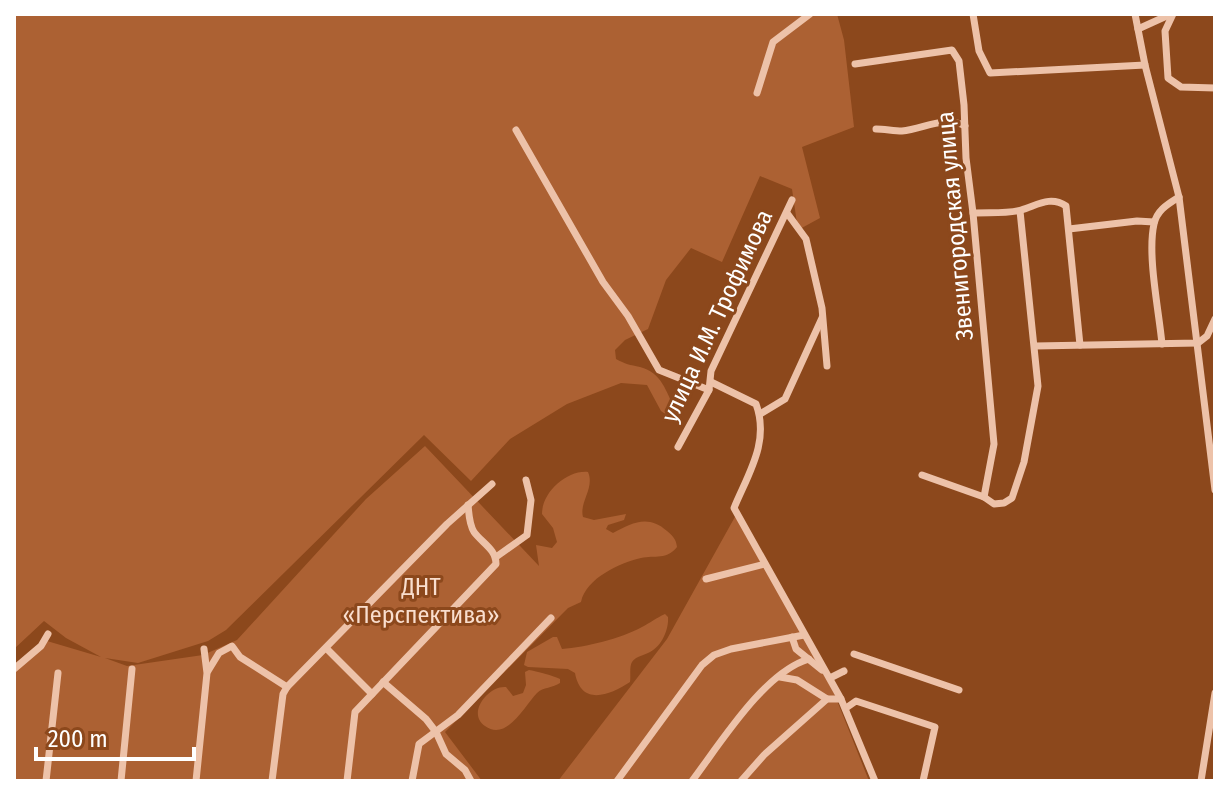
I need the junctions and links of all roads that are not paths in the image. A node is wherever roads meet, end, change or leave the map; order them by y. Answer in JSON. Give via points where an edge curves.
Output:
{"nodes":[{"id":1,"x":810,"y":14,"type":"edge"},
{"id":2,"x":973,"y":14,"type":"edge"},
{"id":3,"x":1135,"y":14,"type":"edge"},
{"id":4,"x":1172,"y":14,"type":"edge"},
{"id":5,"x":1150,"y":24,"type":"junction"},
{"id":6,"x":1138,"y":29,"type":"junction"},
{"id":7,"x":1165,"y":31,"type":"junction"},
{"id":8,"x":855,"y":64,"type":"dead end"},
{"id":9,"x":1145,"y":65,"type":"junction"},
{"id":10,"x":1215,"y":88,"type":"edge"},
{"id":11,"x":757,"y":93,"type":"dead end"},
{"id":12,"x":965,"y":126,"type":"junction"},
{"id":13,"x":876,"y":129,"type":"dead end"},
{"id":14,"x":516,"y":130,"type":"dead end"},
{"id":15,"x":1179,"y":197,"type":"junction"},
{"id":16,"x":792,"y":200,"type":"dead end"},
{"id":17,"x":1020,"y":211,"type":"junction"},
{"id":18,"x":787,"y":213,"type":"junction"},
{"id":19,"x":973,"y":213,"type":"junction"},
{"id":20,"x":1154,"y":222,"type":"junction"},
{"id":21,"x":1069,"y":229,"type":"junction"},
{"id":22,"x":823,"y":316,"type":"junction"},
{"id":23,"x":1215,"y":319,"type":"edge"},
{"id":24,"x":1198,"y":343,"type":"junction"},
{"id":25,"x":1162,"y":344,"type":"junction"},
{"id":26,"x":1080,"y":345,"type":"junction"},
{"id":27,"x":1035,"y":346,"type":"junction"},
{"id":28,"x":827,"y":366,"type":"dead end"},
{"id":29,"x":710,"y":386,"type":"junction"},
{"id":30,"x":760,"y":414,"type":"junction"},
{"id":31,"x":678,"y":447,"type":"dead end"},
{"id":32,"x":922,"y":475,"type":"dead end"},
{"id":33,"x":526,"y":480,"type":"dead end"},
{"id":34,"x":492,"y":484,"type":"dead end"},
{"id":35,"x":1215,"y":490,"type":"edge"},
{"id":36,"x":984,"y":497,"type":"junction"},
{"id":37,"x":468,"y":505,"type":"junction"},
{"id":38,"x":496,"y":557,"type":"junction"},
{"id":39,"x":765,"y":564,"type":"junction"},
{"id":40,"x":706,"y":579,"type":"dead end"},
{"id":41,"x":551,"y":618,"type":"dead end"},
{"id":42,"x":48,"y":634,"type":"dead end"},
{"id":43,"x":804,"y":635,"type":"junction"},
{"id":44,"x":792,"y":637,"type":"junction"},
{"id":45,"x":204,"y":649,"type":"dead end"},
{"id":46,"x":327,"y":649,"type":"junction"},
{"id":47,"x":854,"y":654,"type":"dead end"},
{"id":48,"x":809,"y":659,"type":"junction"},
{"id":49,"x":14,"y":669,"type":"edge"},
{"id":50,"x":132,"y":669,"type":"dead end"},
{"id":51,"x":844,"y":671,"type":"dead end"},
{"id":52,"x":58,"y":673,"type":"dead end"},
{"id":53,"x":207,"y":673,"type":"junction"},
{"id":54,"x":828,"y":676,"type":"junction"},
{"id":55,"x":780,"y":677,"type":"junction"},
{"id":56,"x":383,"y":682,"type":"junction"},
{"id":57,"x":287,"y":687,"type":"junction"},
{"id":58,"x":959,"y":690,"type":"dead end"},
{"id":59,"x":1215,"y":693,"type":"edge"},
{"id":60,"x":372,"y":694,"type":"junction"},
{"id":61,"x":827,"y":699,"type":"junction"},
{"id":62,"x":841,"y":699,"type":"junction"},
{"id":63,"x":846,"y":708,"type":"junction"},
{"id":64,"x":436,"y":732,"type":"junction"},
{"id":65,"x":46,"y":781,"type":"edge"},
{"id":66,"x":121,"y":781,"type":"edge"},
{"id":67,"x":196,"y":781,"type":"edge"},
{"id":68,"x":272,"y":781,"type":"edge"},
{"id":69,"x":347,"y":781,"type":"edge"},
{"id":70,"x":412,"y":781,"type":"edge"},
{"id":71,"x":471,"y":781,"type":"edge"},
{"id":72,"x":617,"y":781,"type":"edge"},
{"id":73,"x":692,"y":781,"type":"edge"},
{"id":74,"x":741,"y":781,"type":"edge"},
{"id":75,"x":875,"y":781,"type":"edge"},
{"id":76,"x":923,"y":781,"type":"edge"},
{"id":77,"x":1201,"y":781,"type":"edge"}],
"edges":[{"from":1,"to":11,"type":"street","via":[[773,42]]},
{"from":2,"to":9,"type":"street","via":[[979,51],[990,73]]},
{"from":3,"to":6,"type":"street"},
{"from":4,"to":5,"type":"street"},
{"from":4,"to":7,"type":"street"},
{"from":5,"to":6,"type":"street"},
{"from":5,"to":7,"type":"street"},
{"from":6,"to":9,"type":"street"},
{"from":7,"to":10,"type":"street","via":[[1168,78],[1181,87]]},
{"from":8,"to":12,"type":"street","name":"Звенигородская улица","via":[[952,50],[959,61]]},
{"from":9,"to":15,"type":"street"},
{"from":12,"to":13,"type":"street","via":[[938,122],[903,131]]},
{"from":12,"to":19,"type":"street","name":"Звенигородская улица"},
{"from":14,"to":29,"type":"street","via":[[659,370]]},
{"from":15,"to":20,"type":"street","via":[[1161,209]]},
{"from":15,"to":24,"type":"street"},
{"from":16,"to":18,"type":"street","name":"улица И.М. Трофимова"},
{"from":17,"to":19,"type":"street"},
{"from":17,"to":21,"type":"street","via":[[1036,203],[1061,202]]},
{"from":17,"to":27,"type":"street"},
{"from":18,"to":22,"type":"street","via":[[806,239]]},
{"from":18,"to":29,"type":"street","name":"улица И.М. Трофимова","via":[[711,371]]},
{"from":19,"to":36,"type":"street","name":"Звенигородская улица","via":[[994,444]]},
{"from":20,"to":21,"type":"street"},
{"from":20,"to":25,"type":"street"},
{"from":21,"to":26,"type":"street"},
{"from":22,"to":28,"type":"street"},
{"from":22,"to":30,"type":"street","via":[[785,399]]},
{"from":23,"to":24,"type":"street"},
{"from":24,"to":25,"type":"street"},
{"from":24,"to":35,"type":"street"},
{"from":25,"to":26,"type":"street"},
{"from":26,"to":27,"type":"street"},
{"from":27,"to":36,"type":"street","via":[[1038,386],[1015,490],[1004,503]]},
{"from":29,"to":30,"type":"street","via":[[756,404]]},
{"from":29,"to":31,"type":"street","name":"улица И.М. Трофимова"},
{"from":30,"to":39,"type":"street","via":[[756,460],[734,508]]},
{"from":32,"to":36,"type":"street"},
{"from":33,"to":38,"type":"street","via":[[531,500],[527,535]]},
{"from":34,"to":37,"type":"street"},
{"from":37,"to":38,"type":"street","via":[[474,532]]},
{"from":37,"to":46,"type":"street"},
{"from":38,"to":56,"type":"street","via":[[496,564]]},
{"from":39,"to":40,"type":"street"},
{"from":39,"to":43,"type":"street"},
{"from":41,"to":64,"type":"street"},
{"from":42,"to":49,"type":"street"},
{"from":43,"to":44,"type":"street"},
{"from":43,"to":54,"type":"street"},
{"from":44,"to":48,"type":"street","via":[[796,649]]},
{"from":44,"to":72,"type":"street","via":[[714,655]]},
{"from":45,"to":53,"type":"street"},
{"from":46,"to":57,"type":"street"},
{"from":46,"to":60,"type":"street"},
{"from":47,"to":58,"type":"street"},
{"from":48,"to":54,"type":"street"},
{"from":48,"to":55,"type":"street"},
{"from":50,"to":66,"type":"street"},
{"from":51,"to":54,"type":"street"},
{"from":52,"to":65,"type":"street"},
{"from":53,"to":57,"type":"street","via":[[219,653],[232,646],[240,657]]},
{"from":53,"to":67,"type":"street"},
{"from":54,"to":62,"type":"street"},
{"from":55,"to":61,"type":"street","via":[[797,680]]},
{"from":55,"to":73,"type":"street","via":[[749,706]]},
{"from":56,"to":60,"type":"street"},
{"from":56,"to":64,"type":"street"},
{"from":57,"to":68,"type":"street"},
{"from":59,"to":77,"type":"street"},
{"from":60,"to":69,"type":"street","via":[[355,712]]},
{"from":61,"to":62,"type":"street"},
{"from":61,"to":74,"type":"street"},
{"from":62,"to":63,"type":"street"},
{"from":63,"to":75,"type":"street"},
{"from":63,"to":76,"type":"street","via":[[856,701],[935,727]]},
{"from":64,"to":70,"type":"street","via":[[417,749]]},
{"from":64,"to":71,"type":"street","via":[[446,754]]}]}
